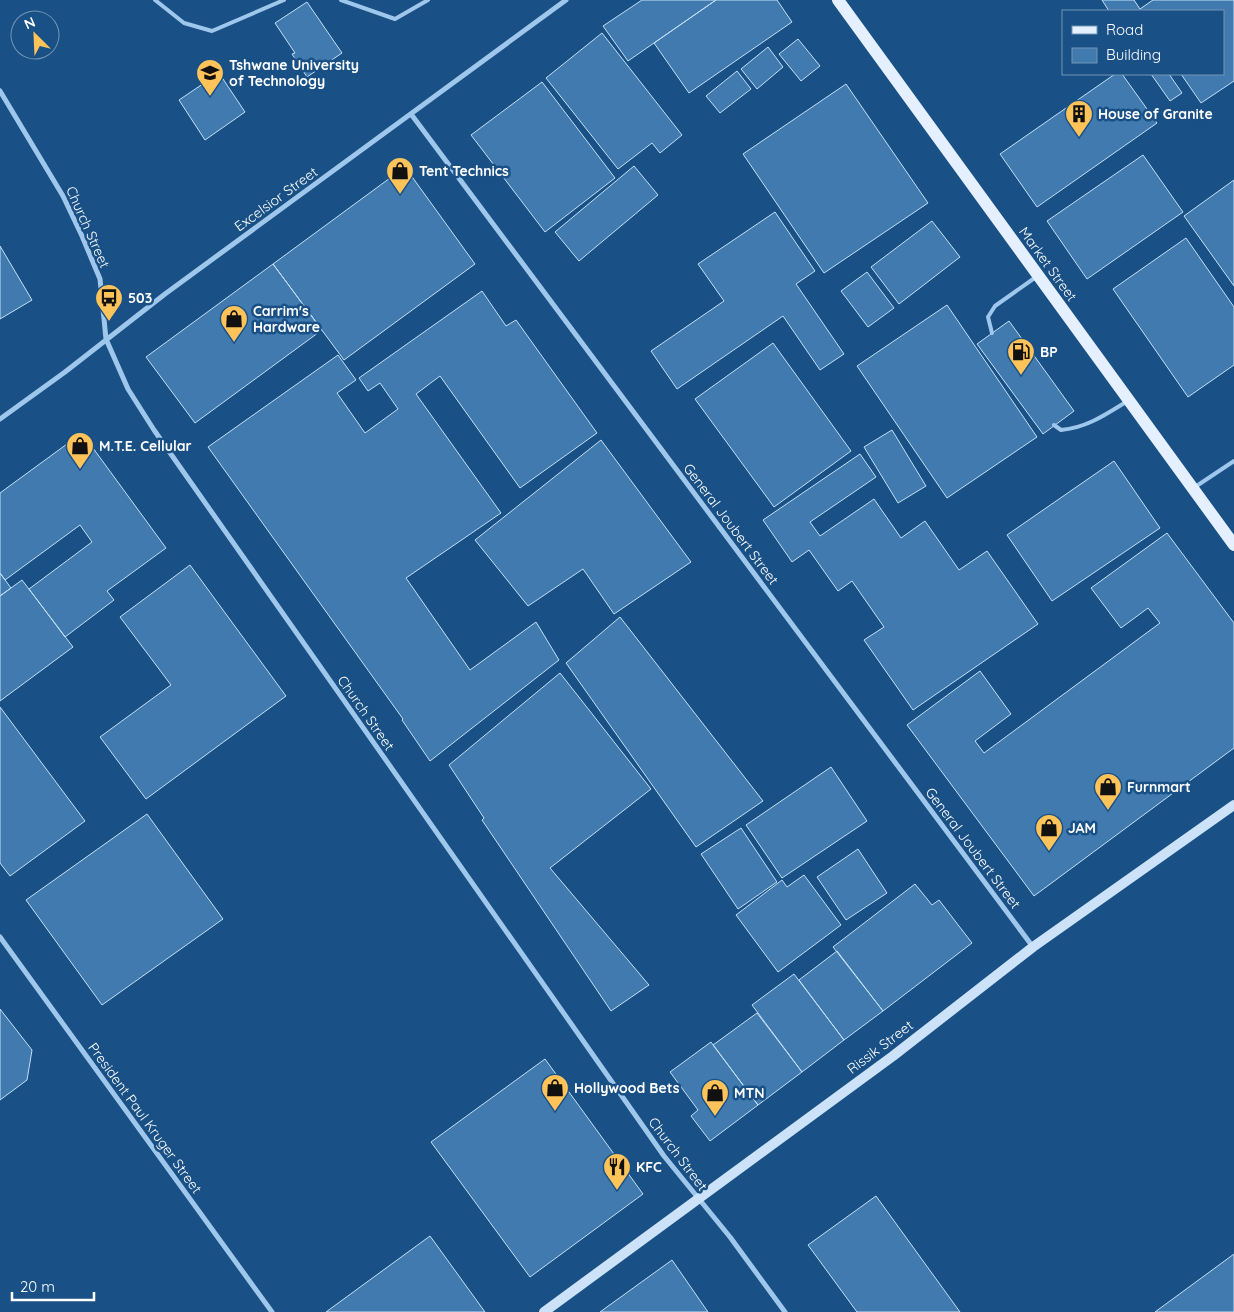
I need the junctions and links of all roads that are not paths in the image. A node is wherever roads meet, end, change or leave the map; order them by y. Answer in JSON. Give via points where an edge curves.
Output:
{"nodes":[{"id":1,"x":156,"y":0,"type":"edge"},
{"id":2,"x":284,"y":0,"type":"edge"},
{"id":3,"x":341,"y":0,"type":"edge"},
{"id":4,"x":428,"y":0,"type":"edge"},
{"id":5,"x":566,"y":0,"type":"edge"},
{"id":6,"x":838,"y":0,"type":"edge"},
{"id":7,"x":0,"y":90,"type":"edge"},
{"id":8,"x":411,"y":114,"type":"junction"},
{"id":9,"x":1038,"y":276,"type":"junction"},
{"id":10,"x":992,"y":333,"type":"dead end"},
{"id":11,"x":106,"y":340,"type":"junction"},
{"id":12,"x":1128,"y":400,"type":"junction"},
{"id":13,"x":0,"y":419,"type":"edge"},
{"id":14,"x":1054,"y":425,"type":"dead end"},
{"id":15,"x":1234,"y":461,"type":"edge"},
{"id":16,"x":1193,"y":489,"type":"junction"},
{"id":17,"x":1234,"y":545,"type":"edge"},
{"id":18,"x":1234,"y":805,"type":"edge"},
{"id":19,"x":0,"y":937,"type":"edge"},
{"id":20,"x":1033,"y":947,"type":"junction"},
{"id":21,"x":698,"y":1198,"type":"junction"},
{"id":22,"x":272,"y":1312,"type":"edge"},
{"id":23,"x":544,"y":1312,"type":"edge"},
{"id":24,"x":786,"y":1312,"type":"edge"}],
"edges":[{"from":1,"to":2,"type":"lane","via":[[184,23],[212,31]]},
{"from":3,"to":4,"type":"lane","via":[[394,19]]},
{"from":5,"to":8,"type":"street","name":"Excelsior Street"},
{"from":6,"to":9,"type":"main road","name":"Market Street"},
{"from":7,"to":11,"type":"street","name":"Church Street","via":[[63,196],[82,236],[100,279]]},
{"from":8,"to":11,"type":"street","name":"Excelsior Street"},
{"from":8,"to":20,"type":"street","name":"General Joubert Street"},
{"from":9,"to":10,"type":"lane","via":[[995,306],[988,317]]},
{"from":9,"to":12,"type":"main road","name":"Market Street"},
{"from":11,"to":13,"type":"street","name":"Excelsior Street"},
{"from":11,"to":21,"type":"street","name":"Church Street","via":[[128,389],[154,430],[664,1156]]},
{"from":12,"to":14,"type":"lane","via":[[1094,422],[1072,430],[1062,430]]},
{"from":12,"to":16,"type":"main road","name":"Market Street"},
{"from":15,"to":16,"type":"lane"},
{"from":16,"to":17,"type":"main road","name":"Market Street"},
{"from":18,"to":20,"type":"main road","name":"Rissik Street"},
{"from":19,"to":22,"type":"street","name":"President Paul Kruger Street"},
{"from":20,"to":21,"type":"main road","name":"Rissik Street","via":[[893,1056]]},
{"from":21,"to":23,"type":"main road","name":"Rissik Street"},
{"from":21,"to":24,"type":"street","name":"Church Street"}]}
